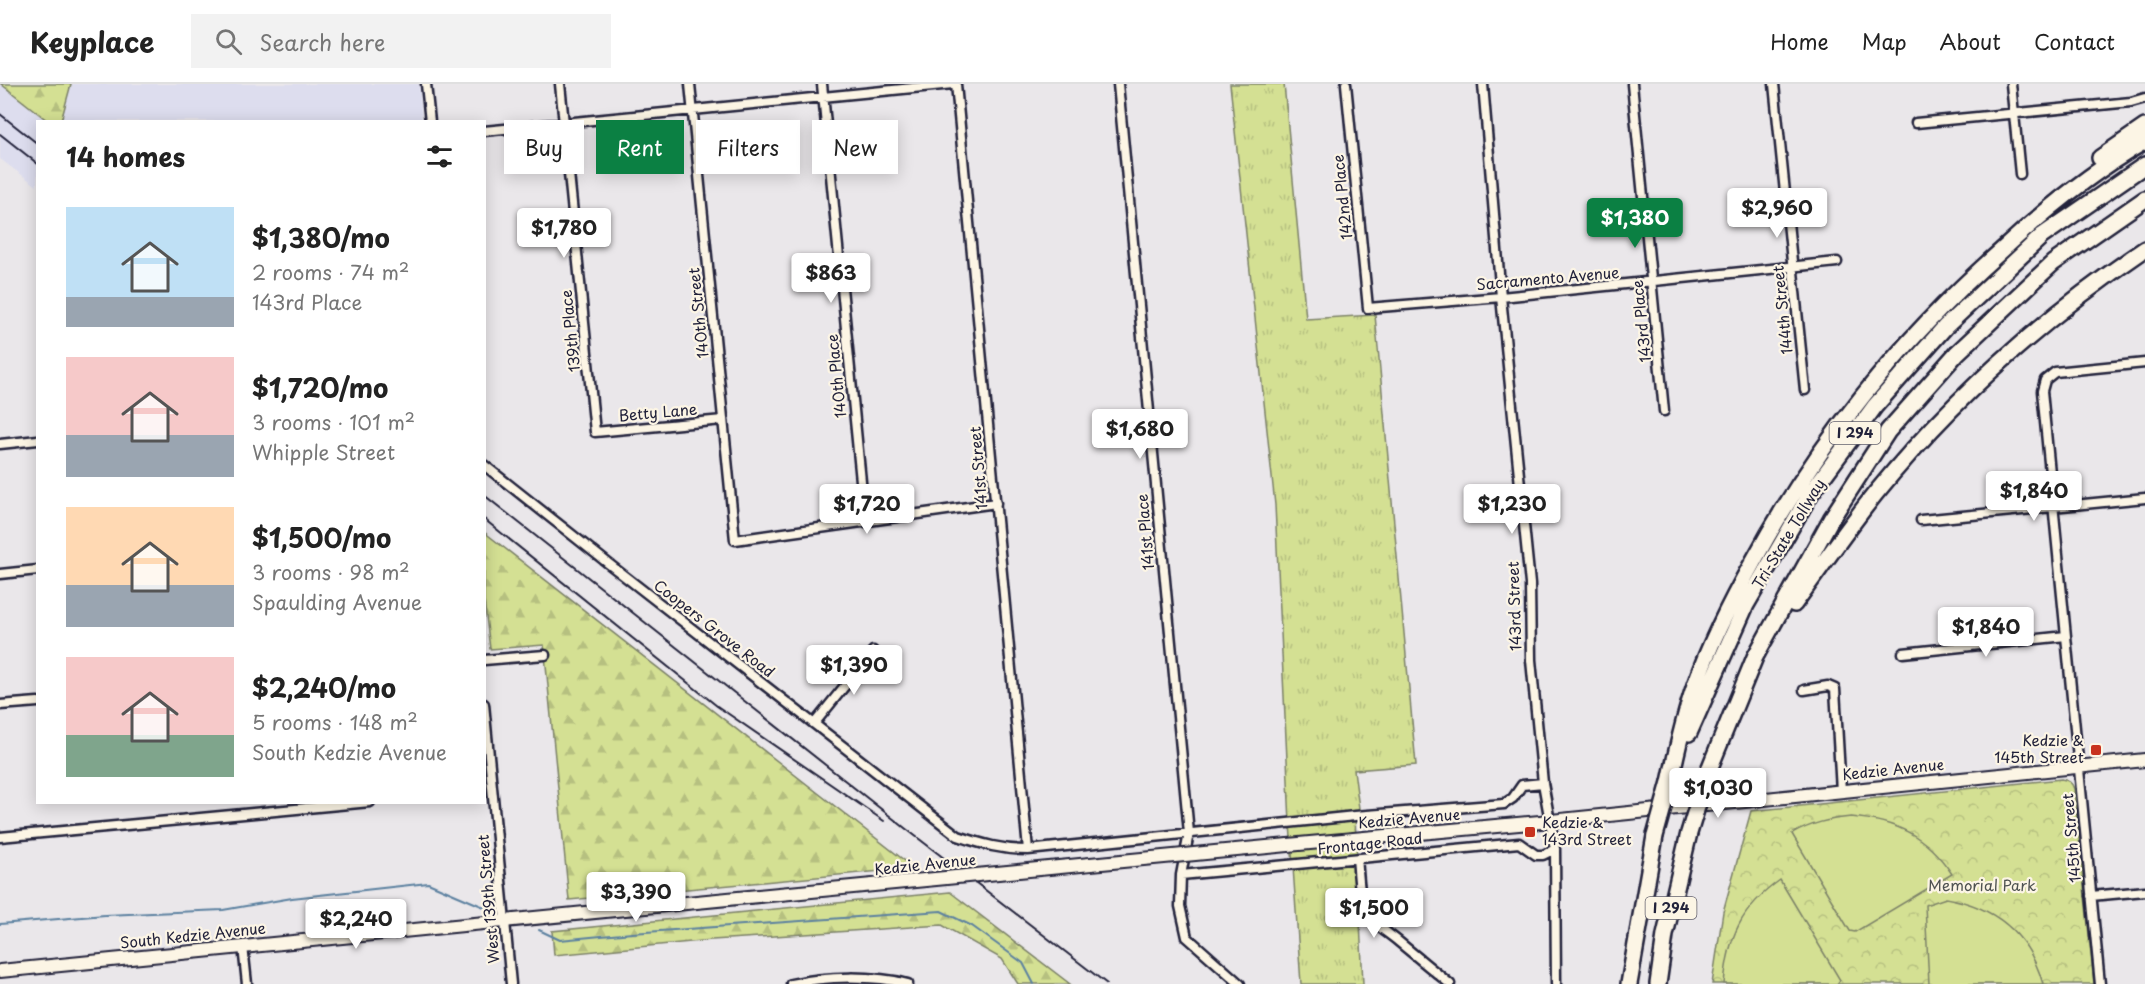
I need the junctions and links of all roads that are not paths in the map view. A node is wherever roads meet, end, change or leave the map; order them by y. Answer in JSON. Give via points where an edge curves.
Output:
{"nodes":[{"id":1,"x":426,"y":84,"type":"edge"},
{"id":2,"x":560,"y":84,"type":"edge"},
{"id":3,"x":690,"y":84,"type":"edge"},
{"id":4,"x":822,"y":84,"type":"edge"},
{"id":5,"x":954,"y":84,"type":"edge"},
{"id":6,"x":1118,"y":84,"type":"edge"},
{"id":7,"x":1346,"y":84,"type":"edge"},
{"id":8,"x":1483,"y":84,"type":"edge"},
{"id":9,"x":1632,"y":84,"type":"edge"},
{"id":10,"x":1774,"y":84,"type":"edge"},
{"id":11,"x":2011,"y":84,"type":"edge"},
{"id":12,"x":824,"y":98,"type":"junction"},
{"id":13,"x":2145,"y":98,"type":"edge"},
{"id":14,"x":693,"y":110,"type":"junction"},
{"id":15,"x":2014,"y":114,"type":"junction"},
{"id":16,"x":430,"y":120,"type":"edge"},
{"id":17,"x":564,"y":120,"type":"edge"},
{"id":18,"x":584,"y":122,"type":"edge"},
{"id":19,"x":1916,"y":123,"type":"dead end"},
{"id":20,"x":2145,"y":127,"type":"edge"},
{"id":21,"x":504,"y":129,"type":"edge"},
{"id":22,"x":486,"y":131,"type":"edge"},
{"id":23,"x":2145,"y":141,"type":"edge"},
{"id":24,"x":2145,"y":165,"type":"edge"},
{"id":25,"x":569,"y":174,"type":"edge"},
{"id":26,"x":2020,"y":174,"type":"dead end"},
{"id":27,"x":2145,"y":199,"type":"edge"},
{"id":28,"x":2035,"y":220,"type":"junction"},
{"id":29,"x":2145,"y":249,"type":"edge"},
{"id":30,"x":1837,"y":262,"type":"dead end"},
{"id":31,"x":1792,"y":266,"type":"junction"},
{"id":32,"x":1651,"y":283,"type":"junction"},
{"id":33,"x":1502,"y":297,"type":"junction"},
{"id":34,"x":1368,"y":308,"type":"joint"},
{"id":35,"x":2145,"y":363,"type":"edge"},
{"id":36,"x":1804,"y":390,"type":"dead end"},
{"id":37,"x":1664,"y":411,"type":"dead end"},
{"id":38,"x":723,"y":420,"type":"junction"},
{"id":39,"x":595,"y":432,"type":"joint"},
{"id":40,"x":36,"y":440,"type":"edge"},
{"id":41,"x":0,"y":444,"type":"edge"},
{"id":42,"x":486,"y":467,"type":"edge"},
{"id":43,"x":2145,"y":498,"type":"edge"},
{"id":44,"x":996,"y":503,"type":"junction"},
{"id":45,"x":2054,"y":507,"type":"junction"},
{"id":46,"x":1921,"y":520,"type":"dead end"},
{"id":47,"x":865,"y":522,"type":"junction"},
{"id":48,"x":36,"y":570,"type":"edge"},
{"id":49,"x":0,"y":574,"type":"edge"},
{"id":50,"x":2066,"y":636,"type":"junction"},
{"id":51,"x":873,"y":651,"type":"dead end"},
{"id":52,"x":1903,"y":653,"type":"dead end"},
{"id":53,"x":545,"y":655,"type":"dead end"},
{"id":54,"x":1755,"y":657,"type":"junction"},
{"id":55,"x":486,"y":660,"type":"edge"},
{"id":56,"x":1804,"y":690,"type":"dead end"},
{"id":57,"x":36,"y":702,"type":"edge"},
{"id":58,"x":0,"y":705,"type":"edge"},
{"id":59,"x":814,"y":724,"type":"junction"},
{"id":60,"x":486,"y":740,"type":"edge"},
{"id":61,"x":2145,"y":760,"type":"edge"},
{"id":62,"x":2079,"y":766,"type":"junction"},
{"id":63,"x":1670,"y":782,"type":"junction"},
{"id":64,"x":1543,"y":783,"type":"junction"},
{"id":65,"x":1842,"y":791,"type":"junction"},
{"id":66,"x":489,"y":793,"type":"edge"},
{"id":67,"x":234,"y":804,"type":"edge"},
{"id":68,"x":348,"y":804,"type":"edge"},
{"id":69,"x":236,"y":814,"type":"junction"},
{"id":70,"x":1551,"y":821,"type":"junction"},
{"id":71,"x":1189,"y":833,"type":"junction"},
{"id":72,"x":0,"y":837,"type":"edge"},
{"id":73,"x":1555,"y":849,"type":"junction"},
{"id":74,"x":1028,"y":850,"type":"junction"},
{"id":75,"x":1357,"y":859,"type":"junction"},
{"id":76,"x":1181,"y":875,"type":"junction"},
{"id":77,"x":2145,"y":891,"type":"edge"},
{"id":78,"x":2091,"y":896,"type":"junction"},
{"id":79,"x":676,"y":904,"type":"joint"},
{"id":80,"x":505,"y":920,"type":"junction"},
{"id":81,"x":243,"y":946,"type":"junction"},
{"id":82,"x":0,"y":971,"type":"edge"},
{"id":83,"x":247,"y":984,"type":"edge"},
{"id":84,"x":511,"y":984,"type":"edge"},
{"id":85,"x":791,"y":984,"type":"edge"},
{"id":86,"x":908,"y":984,"type":"edge"},
{"id":87,"x":1240,"y":984,"type":"edge"},
{"id":88,"x":1450,"y":984,"type":"edge"},
{"id":89,"x":1556,"y":984,"type":"edge"},
{"id":90,"x":1629,"y":984,"type":"edge"},
{"id":91,"x":1658,"y":984,"type":"edge"},
{"id":92,"x":2100,"y":984,"type":"edge"}],
"edges":[{"from":1,"to":16,"type":"street"},
{"from":2,"to":17,"type":"street","name":"139th Place"},
{"from":3,"to":14,"type":"street","name":"140th Street"},
{"from":4,"to":12,"type":"street","name":"140th Place"},
{"from":5,"to":12,"type":"street"},
{"from":5,"to":44,"type":"street","name":"141st Street"},
{"from":6,"to":71,"type":"street","name":"141st Place"},
{"from":7,"to":34,"type":"street","name":"142nd Place"},
{"from":8,"to":33,"type":"street","name":"143rd Street"},
{"from":9,"to":32,"type":"street","name":"143rd Place"},
{"from":10,"to":31,"type":"street","name":"144th Street"},
{"from":11,"to":15,"type":"street"},
{"from":12,"to":14,"type":"street"},
{"from":12,"to":47,"type":"street","name":"140th Place"},
{"from":13,"to":15,"type":"street"},
{"from":14,"to":18,"type":"street"},
{"from":14,"to":38,"type":"street","name":"140th Street"},
{"from":15,"to":19,"type":"street"},
{"from":15,"to":26,"type":"street"},
{"from":20,"to":28,"type":"highway","via":[[2051,197]]},
{"from":21,"to":22,"type":"street"},
{"from":23,"to":28,"type":"highway"},
{"from":24,"to":63,"type":"highway","name":"Tri-State Tollway","number":"I 294","via":[[2042,236],[1944,327],[1875,406],[1810,493],[1746,605]]},
{"from":25,"to":39,"type":"street","name":"139th Place"},
{"from":27,"to":54,"type":"highway","name":"Tri-State Tollway","number":"I 294","via":[[2053,263],[1957,353],[1888,431],[1831,519]]},
{"from":28,"to":63,"type":"highway","via":[[1954,293],[1888,363],[1788,499],[1704,662]]},
{"from":29,"to":54,"type":"highway","via":[[2055,314],[1951,409],[1875,495]]},
{"from":30,"to":31,"type":"street","name":"Sacramento Avenue"},
{"from":31,"to":32,"type":"street","name":"Sacramento Avenue"},
{"from":31,"to":36,"type":"street","name":"144th Street"},
{"from":32,"to":33,"type":"street","name":"Sacramento Avenue"},
{"from":32,"to":37,"type":"street","name":"143rd Place"},
{"from":33,"to":34,"type":"street","name":"Sacramento Avenue"},
{"from":33,"to":64,"type":"street","name":"143rd Street","via":[[1530,584],[1531,660]]},
{"from":35,"to":45,"type":"street","name":"145th Street","via":[[2055,372],[2045,380],[2042,391]]},
{"from":38,"to":39,"type":"street","name":"Betty Lane"},
{"from":38,"to":47,"type":"street","name":"140th Street","via":[[735,540]]},
{"from":40,"to":41,"type":"street"},
{"from":42,"to":59,"type":"street","name":"Coopers Grove Road"},
{"from":43,"to":45,"type":"street"},
{"from":44,"to":47,"type":"street"},
{"from":44,"to":74,"type":"street","name":"141st Street"},
{"from":45,"to":46,"type":"street"},
{"from":45,"to":50,"type":"street","name":"145th Street"},
{"from":48,"to":49,"type":"street"},
{"from":50,"to":52,"type":"street"},
{"from":50,"to":62,"type":"street","name":"145th Street"},
{"from":51,"to":59,"type":"street"},
{"from":53,"to":55,"type":"street"},
{"from":54,"to":91,"type":"highway","name":"Tri-State Tollway","number":"I 294","bridge":true,"via":[[1706,777],[1689,832]]},
{"from":56,"to":65,"type":"street","via":[[1835,688]]},
{"from":57,"to":58,"type":"street"},
{"from":59,"to":74,"type":"street","name":"Coopers Grove Road","via":[[958,836],[990,847]]},
{"from":60,"to":66,"type":"street","name":"West 139th Street"},
{"from":61,"to":62,"type":"main road","name":"Kedzie Avenue"},
{"from":62,"to":65,"type":"main road","name":"Kedzie Avenue"},
{"from":62,"to":78,"type":"street","name":"145th Street"},
{"from":63,"to":90,"type":"highway","name":"Tri-State Tollway","number":"I 294","bridge":true,"via":[[1655,836]]},
{"from":64,"to":70,"type":"street","name":"143rd Street"},
{"from":64,"to":71,"type":"street","name":"Coopers Grove Road","via":[[1522,785],[1503,804]]},
{"from":65,"to":70,"type":"main road","name":"Kedzie Avenue"},
{"from":66,"to":80,"type":"street","name":"West 139th Street"},
{"from":67,"to":69,"type":"street"},
{"from":68,"to":69,"type":"street"},
{"from":69,"to":72,"type":"street"},
{"from":70,"to":73,"type":"street","name":"143rd Street"},
{"from":70,"to":79,"type":"main road","name":"Kedzie Avenue","bridge":true},
{"from":71,"to":74,"type":"street","name":"Coopers Grove Road"},
{"from":71,"to":76,"type":"street","name":"141st Place"},
{"from":73,"to":75,"type":"street","name":"Frontage Road","via":[[1536,855],[1519,843]]},
{"from":73,"to":89,"type":"street","name":"143rd Street"},
{"from":75,"to":76,"type":"street","name":"Frontage Road"},
{"from":75,"to":88,"type":"street","via":[[1363,905],[1369,915],[1378,927]]},
{"from":76,"to":87,"type":"street","name":"141st Place","via":[[1180,906],[1187,937]]},
{"from":77,"to":78,"type":"street"},
{"from":78,"to":92,"type":"street","name":"145th Street"},
{"from":79,"to":80,"type":"main road","name":"South Kedzie Avenue"},
{"from":80,"to":81,"type":"main road","name":"South Kedzie Avenue"},
{"from":80,"to":84,"type":"street","name":"West 139th Street"},
{"from":81,"to":82,"type":"main road","name":"South Kedzie Avenue"},
{"from":81,"to":83,"type":"street"},
{"from":85,"to":86,"type":"street","via":[[835,978]]}]}
